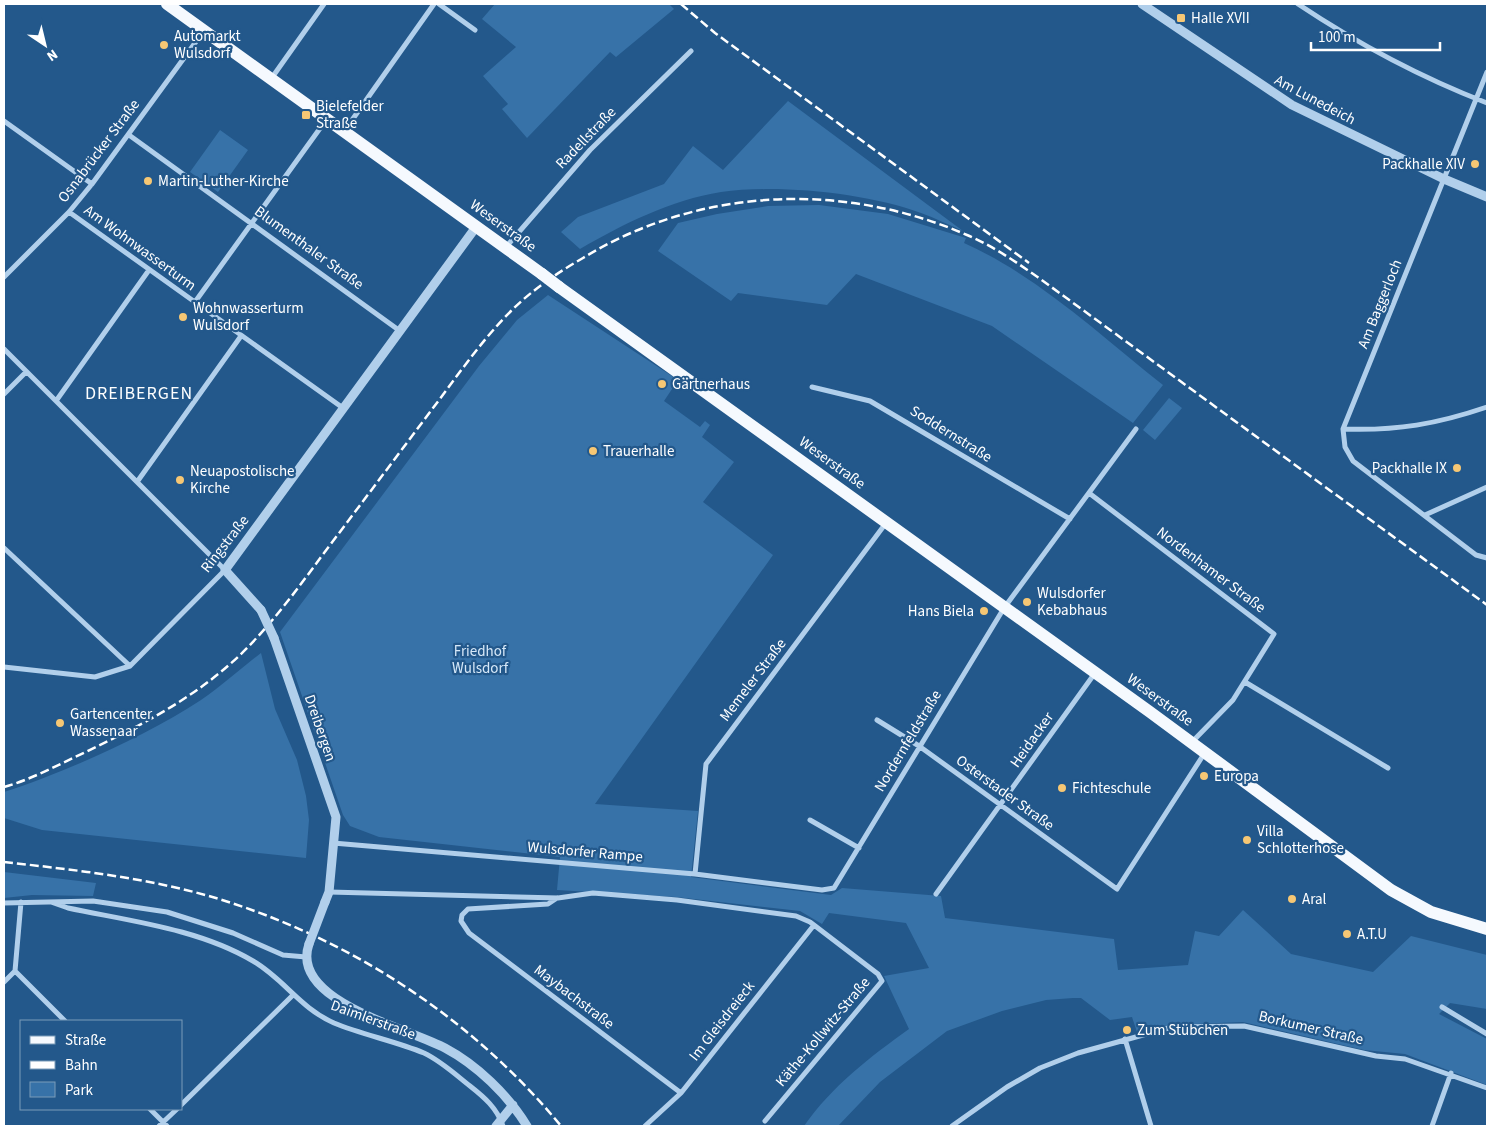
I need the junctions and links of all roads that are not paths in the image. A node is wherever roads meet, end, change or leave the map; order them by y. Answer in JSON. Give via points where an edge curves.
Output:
{"nodes":[{"id":1,"x":167,"y":4,"type":"edge"},
{"id":2,"x":324,"y":4,"type":"edge"},
{"id":3,"x":434,"y":4,"type":"edge"},
{"id":4,"x":439,"y":4,"type":"edge"},
{"id":5,"x":1142,"y":4,"type":"edge"},
{"id":6,"x":1298,"y":4,"type":"edge"},
{"id":7,"x":475,"y":30,"type":"dead end"},
{"id":8,"x":204,"y":31,"type":"junction"},
{"id":9,"x":691,"y":51,"type":"dead end"},
{"id":10,"x":1487,"y":72,"type":"edge"},
{"id":11,"x":270,"y":79,"type":"junction"},
{"id":12,"x":1476,"y":99,"type":"junction"},
{"id":13,"x":1487,"y":103,"type":"edge"},
{"id":14,"x":326,"y":119,"type":"junction"},
{"id":15,"x":4,"y":120,"type":"edge"},
{"id":16,"x":344,"y":131,"type":"junction"},
{"id":17,"x":129,"y":135,"type":"junction"},
{"id":18,"x":1444,"y":179,"type":"junction"},
{"id":19,"x":92,"y":184,"type":"junction"},
{"id":20,"x":1487,"y":197,"type":"edge"},
{"id":21,"x":69,"y":212,"type":"junction"},
{"id":22,"x":253,"y":223,"type":"junction"},
{"id":23,"x":476,"y":227,"type":"junction"},
{"id":24,"x":505,"y":248,"type":"junction"},
{"id":25,"x":149,"y":270,"type":"junction"},
{"id":26,"x":4,"y":277,"type":"edge"},
{"id":27,"x":195,"y":302,"type":"junction"},
{"id":28,"x":400,"y":330,"type":"junction"},
{"id":29,"x":241,"y":336,"type":"junction"},
{"id":30,"x":4,"y":350,"type":"edge"},
{"id":31,"x":26,"y":372,"type":"junction"},
{"id":32,"x":812,"y":387,"type":"dead end"},
{"id":33,"x":4,"y":394,"type":"edge"},
{"id":34,"x":56,"y":401,"type":"junction"},
{"id":35,"x":1487,"y":407,"type":"edge"},
{"id":36,"x":343,"y":408,"type":"junction"},
{"id":37,"x":1136,"y":429,"type":"dead end"},
{"id":38,"x":1343,"y":430,"type":"junction"},
{"id":39,"x":137,"y":482,"type":"junction"},
{"id":40,"x":1487,"y":487,"type":"edge"},
{"id":41,"x":1089,"y":493,"type":"junction"},
{"id":42,"x":1426,"y":515,"type":"junction"},
{"id":43,"x":1070,"y":519,"type":"junction"},
{"id":44,"x":886,"y":523,"type":"junction"},
{"id":45,"x":4,"y":548,"type":"edge"},
{"id":46,"x":1487,"y":558,"type":"edge"},
{"id":47,"x":225,"y":570,"type":"junction"},
{"id":48,"x":1004,"y":608,"type":"junction"},
{"id":49,"x":130,"y":666,"type":"junction"},
{"id":50,"x":4,"y":667,"type":"edge"},
{"id":51,"x":1095,"y":673,"type":"junction"},
{"id":52,"x":1245,"y":682,"type":"junction"},
{"id":53,"x":877,"y":720,"type":"dead end"},
{"id":54,"x":1191,"y":744,"type":"junction"},
{"id":55,"x":919,"y":746,"type":"junction"},
{"id":56,"x":1204,"y":753,"type":"junction"},
{"id":57,"x":1388,"y":768,"type":"dead end"},
{"id":58,"x":1001,"y":806,"type":"junction"},
{"id":59,"x":810,"y":820,"type":"dead end"},
{"id":60,"x":333,"y":844,"type":"junction"},
{"id":61,"x":858,"y":848,"type":"junction"},
{"id":62,"x":695,"y":874,"type":"junction"},
{"id":63,"x":834,"y":888,"type":"joint"},
{"id":64,"x":328,"y":892,"type":"junction"},
{"id":65,"x":936,"y":894,"type":"dead end"},
{"id":66,"x":558,"y":898,"type":"junction"},
{"id":67,"x":21,"y":902,"type":"junction"},
{"id":68,"x":51,"y":902,"type":"junction"},
{"id":69,"x":4,"y":903,"type":"edge"},
{"id":70,"x":814,"y":925,"type":"junction"},
{"id":71,"x":1487,"y":929,"type":"edge"},
{"id":72,"x":306,"y":957,"type":"junction"},
{"id":73,"x":15,"y":971,"type":"junction"},
{"id":74,"x":4,"y":982,"type":"edge"},
{"id":75,"x":292,"y":996,"type":"junction"},
{"id":76,"x":1442,"y":1008,"type":"dead end"},
{"id":77,"x":64,"y":1020,"type":"edge"},
{"id":78,"x":1487,"y":1034,"type":"edge"},
{"id":79,"x":1125,"y":1039,"type":"junction"},
{"id":80,"x":1451,"y":1073,"type":"junction"},
{"id":81,"x":1487,"y":1088,"type":"edge"},
{"id":82,"x":681,"y":1093,"type":"junction"},
{"id":83,"x":182,"y":1104,"type":"edge"},
{"id":84,"x":513,"y":1105,"type":"junction"},
{"id":85,"x":151,"y":1110,"type":"edge"},
{"id":86,"x":176,"y":1110,"type":"edge"},
{"id":87,"x":765,"y":1121,"type":"dead end"},
{"id":88,"x":500,"y":1124,"type":"edge"},
{"id":89,"x":163,"y":1125,"type":"edge"},
{"id":90,"x":527,"y":1126,"type":"edge"},
{"id":91,"x":645,"y":1126,"type":"edge"},
{"id":92,"x":952,"y":1126,"type":"edge"},
{"id":93,"x":1151,"y":1126,"type":"edge"},
{"id":94,"x":1432,"y":1126,"type":"edge"}],
"edges":[{"from":1,"to":8,"type":"main road","name":"Weserstraße"},
{"from":2,"to":11,"type":"street"},
{"from":3,"to":16,"type":"street"},
{"from":4,"to":7,"type":"street"},
{"from":5,"to":18,"type":"street","name":"Am Lunedeich","via":[[1292,105]]},
{"from":6,"to":12,"type":"street","via":[[1351,39],[1411,71]]},
{"from":8,"to":11,"type":"main road","name":"Weserstraße"},
{"from":8,"to":17,"type":"street","name":"Osnabrücker Straße"},
{"from":9,"to":24,"type":"street","name":"Radellstraße","via":[[590,150]]},
{"from":10,"to":12,"type":"street","name":"Am Baggerloch"},
{"from":11,"to":14,"type":"main road","name":"Weserstraße"},
{"from":12,"to":13,"type":"street"},
{"from":12,"to":18,"type":"street","name":"Am Baggerloch"},
{"from":14,"to":16,"type":"main road","name":"Weserstraße"},
{"from":14,"to":22,"type":"street"},
{"from":15,"to":19,"type":"street"},
{"from":16,"to":23,"type":"main road","name":"Weserstraße"},
{"from":17,"to":19,"type":"street","name":"Osnabrücker Straße"},
{"from":17,"to":22,"type":"street","name":"Blumenthaler Straße"},
{"from":18,"to":20,"type":"street","name":"Am Lunedeich"},
{"from":18,"to":38,"type":"street","name":"Am Baggerloch"},
{"from":19,"to":21,"type":"street","name":"Osnabrücker Straße"},
{"from":21,"to":25,"type":"street","name":"Am Wohnwasserturm"},
{"from":21,"to":26,"type":"street","name":"Osnabrücker Straße"},
{"from":22,"to":27,"type":"street"},
{"from":22,"to":28,"type":"street","name":"Blumenthaler Straße"},
{"from":23,"to":24,"type":"main road","name":"Weserstraße"},
{"from":23,"to":28,"type":"street","name":"Ringstraße"},
{"from":24,"to":44,"type":"main road","name":"Weserstraße","bridge":true},
{"from":25,"to":27,"type":"street","name":"Am Wohnwasserturm"},
{"from":25,"to":34,"type":"street"},
{"from":27,"to":29,"type":"street","name":"Am Wohnwasserturm"},
{"from":28,"to":36,"type":"street","name":"Ringstraße"},
{"from":29,"to":36,"type":"street","name":"Am Wohnwasserturm"},
{"from":29,"to":39,"type":"street"},
{"from":30,"to":31,"type":"street","name":"Dreibergen"},
{"from":31,"to":33,"type":"street"},
{"from":31,"to":34,"type":"street","name":"Dreibergen"},
{"from":32,"to":43,"type":"street","name":"Soddernstraße","via":[[870,401]]},
{"from":34,"to":39,"type":"street","name":"Dreibergen"},
{"from":35,"to":38,"type":"street","via":[[1444,422],[1378,430]]},
{"from":36,"to":47,"type":"street","name":"Ringstraße"},
{"from":37,"to":41,"type":"street","name":"Nordernfeldstraße"},
{"from":38,"to":42,"type":"street","via":[[1345,447],[1353,462]]},
{"from":39,"to":47,"type":"street","name":"Dreibergen"},
{"from":40,"to":42,"type":"street"},
{"from":41,"to":43,"type":"street","name":"Nordernfeldstraße"},
{"from":41,"to":52,"type":"street","name":"Nordenhamer Straße","via":[[1274,634]]},
{"from":42,"to":46,"type":"street","via":[[1476,555]]},
{"from":43,"to":48,"type":"street","name":"Nordernfeldstraße"},
{"from":44,"to":48,"type":"main road","name":"Weserstraße"},
{"from":44,"to":62,"type":"street","name":"Memeler Straße","via":[[706,764]]},
{"from":45,"to":49,"type":"street"},
{"from":47,"to":49,"type":"street","name":"Ringstraße"},
{"from":47,"to":60,"type":"street","name":"Dreibergen","bridge":true,"via":[[261,610],[274,638],[336,817]]},
{"from":48,"to":51,"type":"main road","name":"Weserstraße"},
{"from":48,"to":55,"type":"street","name":"Nordernfeldstraße"},
{"from":49,"to":50,"type":"street","name":"Ringstraße","via":[[95,677]]},
{"from":51,"to":54,"type":"main road","name":"Weserstraße"},
{"from":51,"to":58,"type":"street","name":"Heidacker"},
{"from":52,"to":54,"type":"street","via":[[1234,700]]},
{"from":52,"to":57,"type":"street"},
{"from":53,"to":55,"type":"street","name":"Osterstader Straße"},
{"from":54,"to":56,"type":"main road","name":"Weserstraße"},
{"from":55,"to":58,"type":"street","name":"Osterstader Straße"},
{"from":55,"to":61,"type":"street","name":"Nordernfeldstraße"},
{"from":56,"to":58,"type":"street","name":"Osterstader Straße","via":[[1117,888]]},
{"from":56,"to":71,"type":"main road","name":"Weserstraße","via":[[1404,899],[1431,912]]},
{"from":58,"to":65,"type":"street","name":"Heidacker"},
{"from":59,"to":61,"type":"street"},
{"from":60,"to":62,"type":"street","name":"Wulsdorfer Rampe"},
{"from":60,"to":64,"type":"street","name":"Dreibergen"},
{"from":61,"to":63,"type":"street","name":"Nordernfeldstraße"},
{"from":62,"to":63,"type":"street","name":"Wulsdorfer Rampe","via":[[822,890]]},
{"from":64,"to":66,"type":"street"},
{"from":64,"to":72,"type":"street","name":"Dreibergen","bridge":true},
{"from":66,"to":70,"type":"street","via":[[593,893],[677,900],[796,916]]},
{"from":66,"to":82,"type":"street","name":"Maybachstraße","via":[[548,904],[468,910],[462,915],[462,926]]},
{"from":67,"to":68,"type":"street","name":"Daimlerstraße"},
{"from":67,"to":69,"type":"street","name":"Daimlerstraße"},
{"from":67,"to":73,"type":"street"},
{"from":68,"to":72,"type":"street","name":"Daimlerstraße","via":[[93,901],[167,912],[233,933],[284,955]]},
{"from":68,"to":75,"type":"street","name":"Daimlerstraße","via":[[199,938],[251,960],[277,978]]},
{"from":70,"to":82,"type":"street","name":"Im Gleisdreieck"},
{"from":70,"to":87,"type":"street","name":"Käthe-Kollwitz-Straße","via":[[878,974],[882,981]]},
{"from":72,"to":84,"type":"street","via":[[311,976],[330,995],[356,1010],[446,1048],[481,1073]]},
{"from":73,"to":74,"type":"street"},
{"from":73,"to":77,"type":"street"},
{"from":75,"to":83,"type":"street"},
{"from":75,"to":88,"type":"street","name":"Daimlerstraße","via":[[335,1023],[425,1054],[489,1101]]},
{"from":76,"to":78,"type":"street"},
{"from":79,"to":80,"type":"street","name":"Borkumer Straße","via":[[1172,1027],[1244,1026],[1376,1056],[1405,1059]]},
{"from":79,"to":92,"type":"street","name":"Borkumer Straße","via":[[1040,1068]]},
{"from":79,"to":93,"type":"street"},
{"from":80,"to":81,"type":"street","name":"Borkumer Straße"},
{"from":80,"to":94,"type":"street"},
{"from":82,"to":91,"type":"street","name":"Im Gleisdreieck"},
{"from":84,"to":88,"type":"street"},
{"from":84,"to":90,"type":"street"},
{"from":85,"to":89,"type":"street"},
{"from":86,"to":89,"type":"street"}]}
